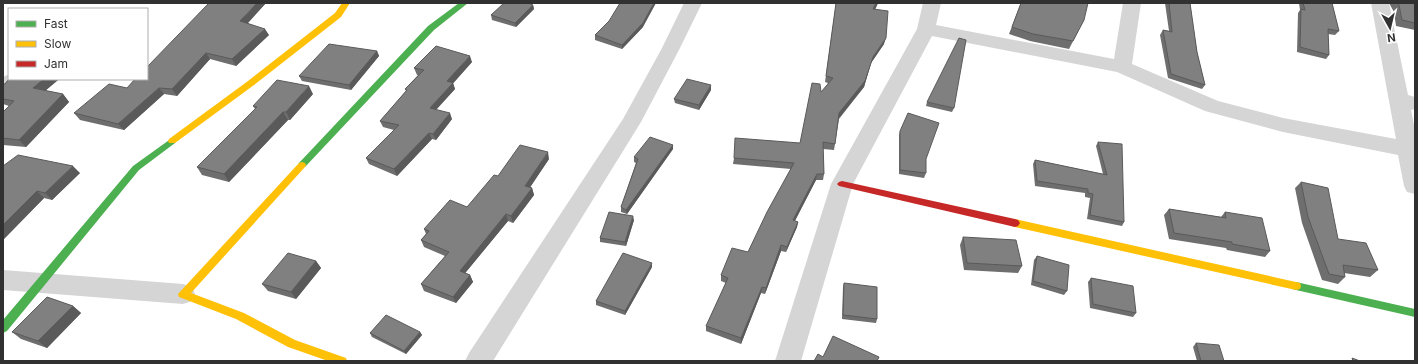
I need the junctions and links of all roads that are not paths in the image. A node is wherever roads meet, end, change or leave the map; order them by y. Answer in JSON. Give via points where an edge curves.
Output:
{"nodes":[{"id":1,"x":346,"y":3,"type":"edge"},
{"id":2,"x":464,"y":3,"type":"edge"},
{"id":3,"x":693,"y":3,"type":"edge"},
{"id":4,"x":932,"y":3,"type":"edge"},
{"id":5,"x":1132,"y":3,"type":"edge"},
{"id":6,"x":1380,"y":3,"type":"edge"},
{"id":7,"x":926,"y":29,"type":"junction"},
{"id":8,"x":1122,"y":67,"type":"junction"},
{"id":9,"x":1407,"y":101,"type":"edge"},
{"id":10,"x":1408,"y":149,"type":"junction"},
{"id":11,"x":842,"y":184,"type":"junction"},
{"id":12,"x":1415,"y":186,"type":"edge"},
{"id":13,"x":3,"y":280,"type":"edge"},
{"id":14,"x":40,"y":283,"type":"junction"},
{"id":15,"x":184,"y":294,"type":"junction"},
{"id":16,"x":1415,"y":313,"type":"edge"},
{"id":17,"x":3,"y":328,"type":"edge"},
{"id":18,"x":342,"y":361,"type":"edge"},
{"id":19,"x":478,"y":361,"type":"edge"},
{"id":20,"x":788,"y":361,"type":"edge"}],
"edges":[{"from":1,"to":14,"type":"street","via":[[338,16],[136,168]]},
{"from":2,"to":15,"type":"street","via":[[431,28]]},
{"from":3,"to":19,"type":"street","via":[[672,48],[630,122]]},
{"from":4,"to":7,"type":"street"},
{"from":5,"to":8,"type":"street"},
{"from":6,"to":9,"type":"street"},
{"from":7,"to":8,"type":"street"},
{"from":7,"to":11,"type":"street"},
{"from":8,"to":10,"type":"street","via":[[1212,106],[1283,125]]},
{"from":9,"to":10,"type":"street"},
{"from":10,"to":12,"type":"street"},
{"from":11,"to":16,"type":"street"},
{"from":11,"to":20,"type":"street"},
{"from":13,"to":14,"type":"street"},
{"from":14,"to":15,"type":"street"},
{"from":14,"to":17,"type":"street"},
{"from":15,"to":18,"type":"street","via":[[240,316],[292,344]]}]}
